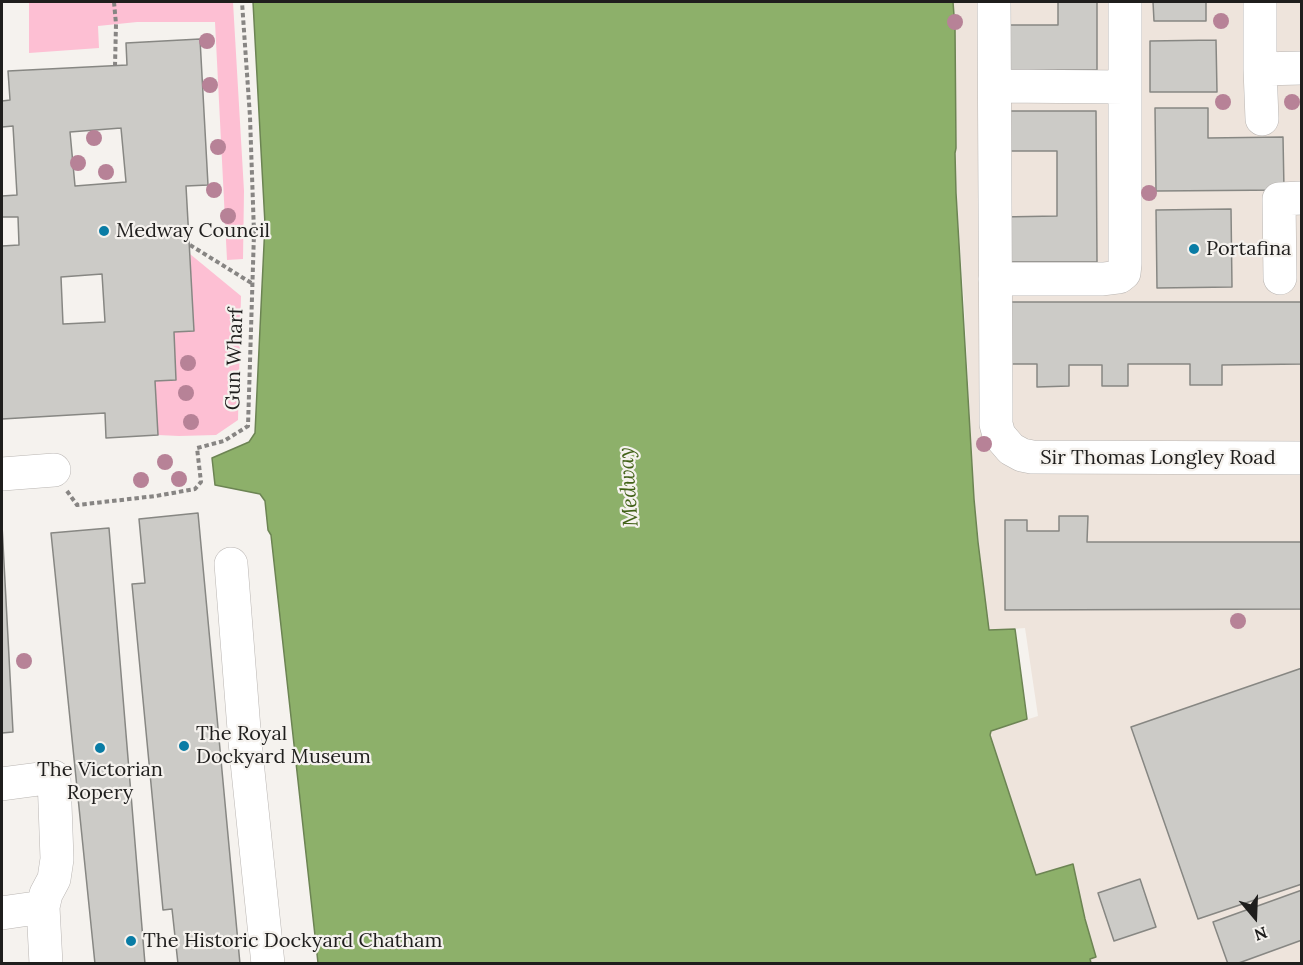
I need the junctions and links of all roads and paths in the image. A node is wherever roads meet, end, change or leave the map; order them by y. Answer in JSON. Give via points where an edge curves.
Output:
{"nodes":[{"id":1,"x":114,"y":2,"type":"edge"},
{"id":2,"x":242,"y":2,"type":"edge"},
{"id":3,"x":994,"y":2,"type":"edge"},
{"id":4,"x":1125,"y":2,"type":"edge"},
{"id":5,"x":1260,"y":2,"type":"edge"},
{"id":6,"x":115,"y":66,"type":"dead end"},
{"id":7,"x":1302,"y":68,"type":"edge"},
{"id":8,"x":1260,"y":69,"type":"junction"},
{"id":9,"x":995,"y":87,"type":"junction"},
{"id":10,"x":1125,"y":87,"type":"junction"},
{"id":11,"x":1262,"y":119,"type":"dead end"},
{"id":12,"x":1302,"y":198,"type":"edge"},
{"id":13,"x":190,"y":245,"type":"dead end"},
{"id":14,"x":1280,"y":278,"type":"dead end"},
{"id":15,"x":995,"y":279,"type":"junction"},
{"id":16,"x":253,"y":284,"type":"junction"},
{"id":17,"x":1302,"y":458,"type":"edge"},
{"id":18,"x":54,"y":470,"type":"joint"},
{"id":19,"x":2,"y":474,"type":"edge"},
{"id":20,"x":231,"y":564,"type":"dead end"},
{"id":21,"x":2,"y":783,"type":"edge"},
{"id":22,"x":43,"y":907,"type":"junction"},
{"id":23,"x":2,"y":913,"type":"edge"},
{"id":24,"x":46,"y":963,"type":"edge"},
{"id":25,"x":268,"y":963,"type":"edge"}],
"edges":[{"from":1,"to":6,"type":"path"},
{"from":2,"to":16,"type":"path","name":"Gun Wharf","via":[[250,117]]},
{"from":3,"to":9,"type":"street","name":"Sir Thomas Longley Road"},
{"from":4,"to":10,"type":"street"},
{"from":5,"to":8,"type":"street"},
{"from":7,"to":8,"type":"street"},
{"from":8,"to":11,"type":"street"},
{"from":9,"to":10,"type":"street"},
{"from":9,"to":15,"type":"street","name":"Sir Thomas Longley Road"},
{"from":10,"to":15,"type":"street","via":[[1124,273],[1119,278],[1103,279]]},
{"from":12,"to":14,"type":"street","via":[[1279,198]]},
{"from":13,"to":16,"type":"path","name":"Gun Wharf"},
{"from":15,"to":17,"type":"street","name":"Sir Thomas Longley Road","via":[[997,427],[1002,440],[1015,452],[1032,458]]},
{"from":16,"to":18,"type":"path","name":"Gun Wharf","via":[[248,426],[224,441],[197,448],[201,482],[195,489],[77,505]]},
{"from":18,"to":19,"type":"street"},
{"from":20,"to":25,"type":"street"},
{"from":21,"to":22,"type":"street","via":[[54,777],[57,859]]},
{"from":22,"to":23,"type":"street"},
{"from":22,"to":24,"type":"street"}]}
